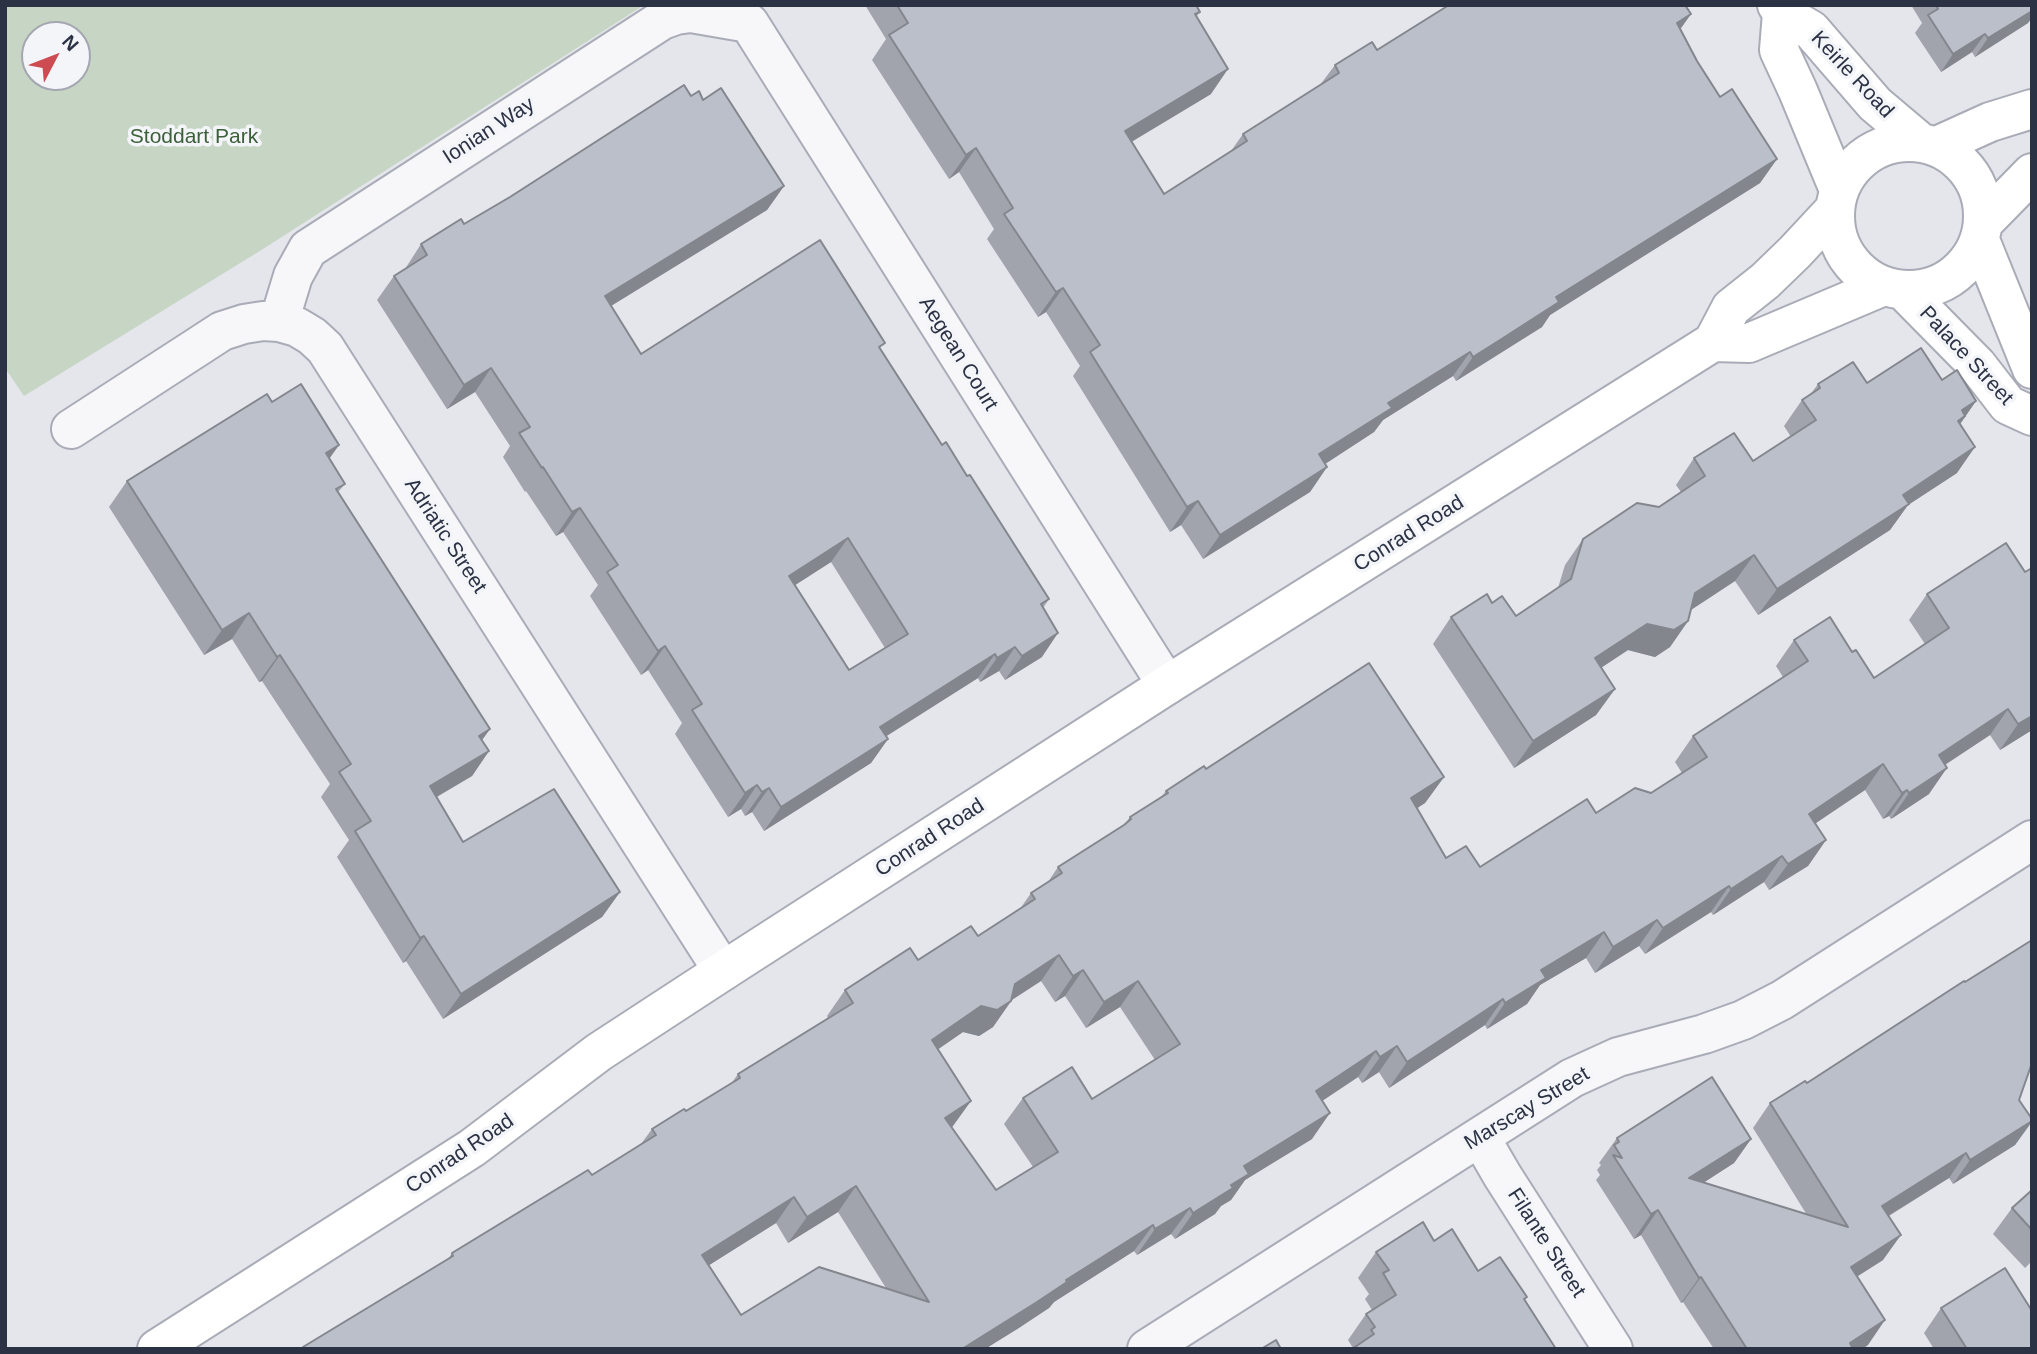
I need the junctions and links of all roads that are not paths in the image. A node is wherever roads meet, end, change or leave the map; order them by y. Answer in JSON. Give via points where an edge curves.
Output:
{"nodes":[{"id":1,"x":1779,"y":9,"type":"edge"},
{"id":2,"x":751,"y":14,"type":"edge"},
{"id":3,"x":2032,"y":109,"type":"edge"},
{"id":4,"x":1928,"y":144,"type":"junction"},
{"id":5,"x":2032,"y":173,"type":"edge"},
{"id":6,"x":1837,"y":200,"type":"junction"},
{"id":7,"x":1982,"y":231,"type":"junction"},
{"id":8,"x":1893,"y":288,"type":"junction"},
{"id":9,"x":279,"y":322,"type":"junction"},
{"id":10,"x":1713,"y":342,"type":"junction"},
{"id":11,"x":2032,"y":369,"type":"edge"},
{"id":12,"x":2032,"y":416,"type":"edge"},
{"id":13,"x":71,"y":429,"type":"dead end"},
{"id":14,"x":1167,"y":685,"type":"junction"},
{"id":15,"x":2032,"y":840,"type":"edge"},
{"id":16,"x":723,"y":971,"type":"junction"},
{"id":17,"x":1480,"y":1137,"type":"junction"},
{"id":18,"x":157,"y":1349,"type":"edge"},
{"id":19,"x":1147,"y":1349,"type":"edge"},
{"id":20,"x":1613,"y":1349,"type":"edge"}],
"edges":[{"from":1,"to":4,"type":"street","name":"Keirle Road","via":[[1811,30],[1875,104]]},
{"from":1,"to":6,"type":"street","name":"Keirle Road","via":[[1779,50]]},
{"from":2,"to":9,"type":"street","name":"Ionian Way","via":[[691,13],[662,20],[308,249],[293,276]]},
{"from":2,"to":14,"type":"street","name":"Aegean Court"},
{"from":3,"to":4,"type":"street"},
{"from":4,"to":6,"type":"street","via":[[1899,142],[1862,158],[1848,172]]},
{"from":4,"to":7,"type":"street","via":[[1953,155],[1977,185],[1983,203]]},
{"from":5,"to":7,"type":"street"},
{"from":6,"to":8,"type":"street","via":[[1836,228],[1852,264],[1867,277]]},
{"from":6,"to":10,"type":"street","name":"Conrad Road","via":[[1796,252],[1731,308]]},
{"from":7,"to":8,"type":"street","via":[[1971,257],[1942,283],[1923,289]]},
{"from":7,"to":11,"type":"street","name":"Palace Street"},
{"from":8,"to":10,"type":"street","via":[[1749,343]]},
{"from":8,"to":12,"type":"street","name":"Palace Street","via":[[1977,365],[2008,405]]},
{"from":9,"to":13,"type":"street","name":"Adriatic Street","via":[[222,331]]},
{"from":9,"to":16,"type":"street","name":"Adriatic Street","via":[[297,327],[325,348]]},
{"from":10,"to":14,"type":"street","name":"Conrad Road"},
{"from":14,"to":16,"type":"street","name":"Conrad Road"},
{"from":15,"to":17,"type":"street","name":"Marscay Street","via":[[1782,1000],[1717,1030],[1618,1057],[1572,1078]]},
{"from":16,"to":18,"type":"street","name":"Conrad Road","via":[[599,1052],[472,1148]]},
{"from":17,"to":19,"type":"street","name":"Marscay Street"},
{"from":17,"to":20,"type":"street","name":"Filante Street"}]}
